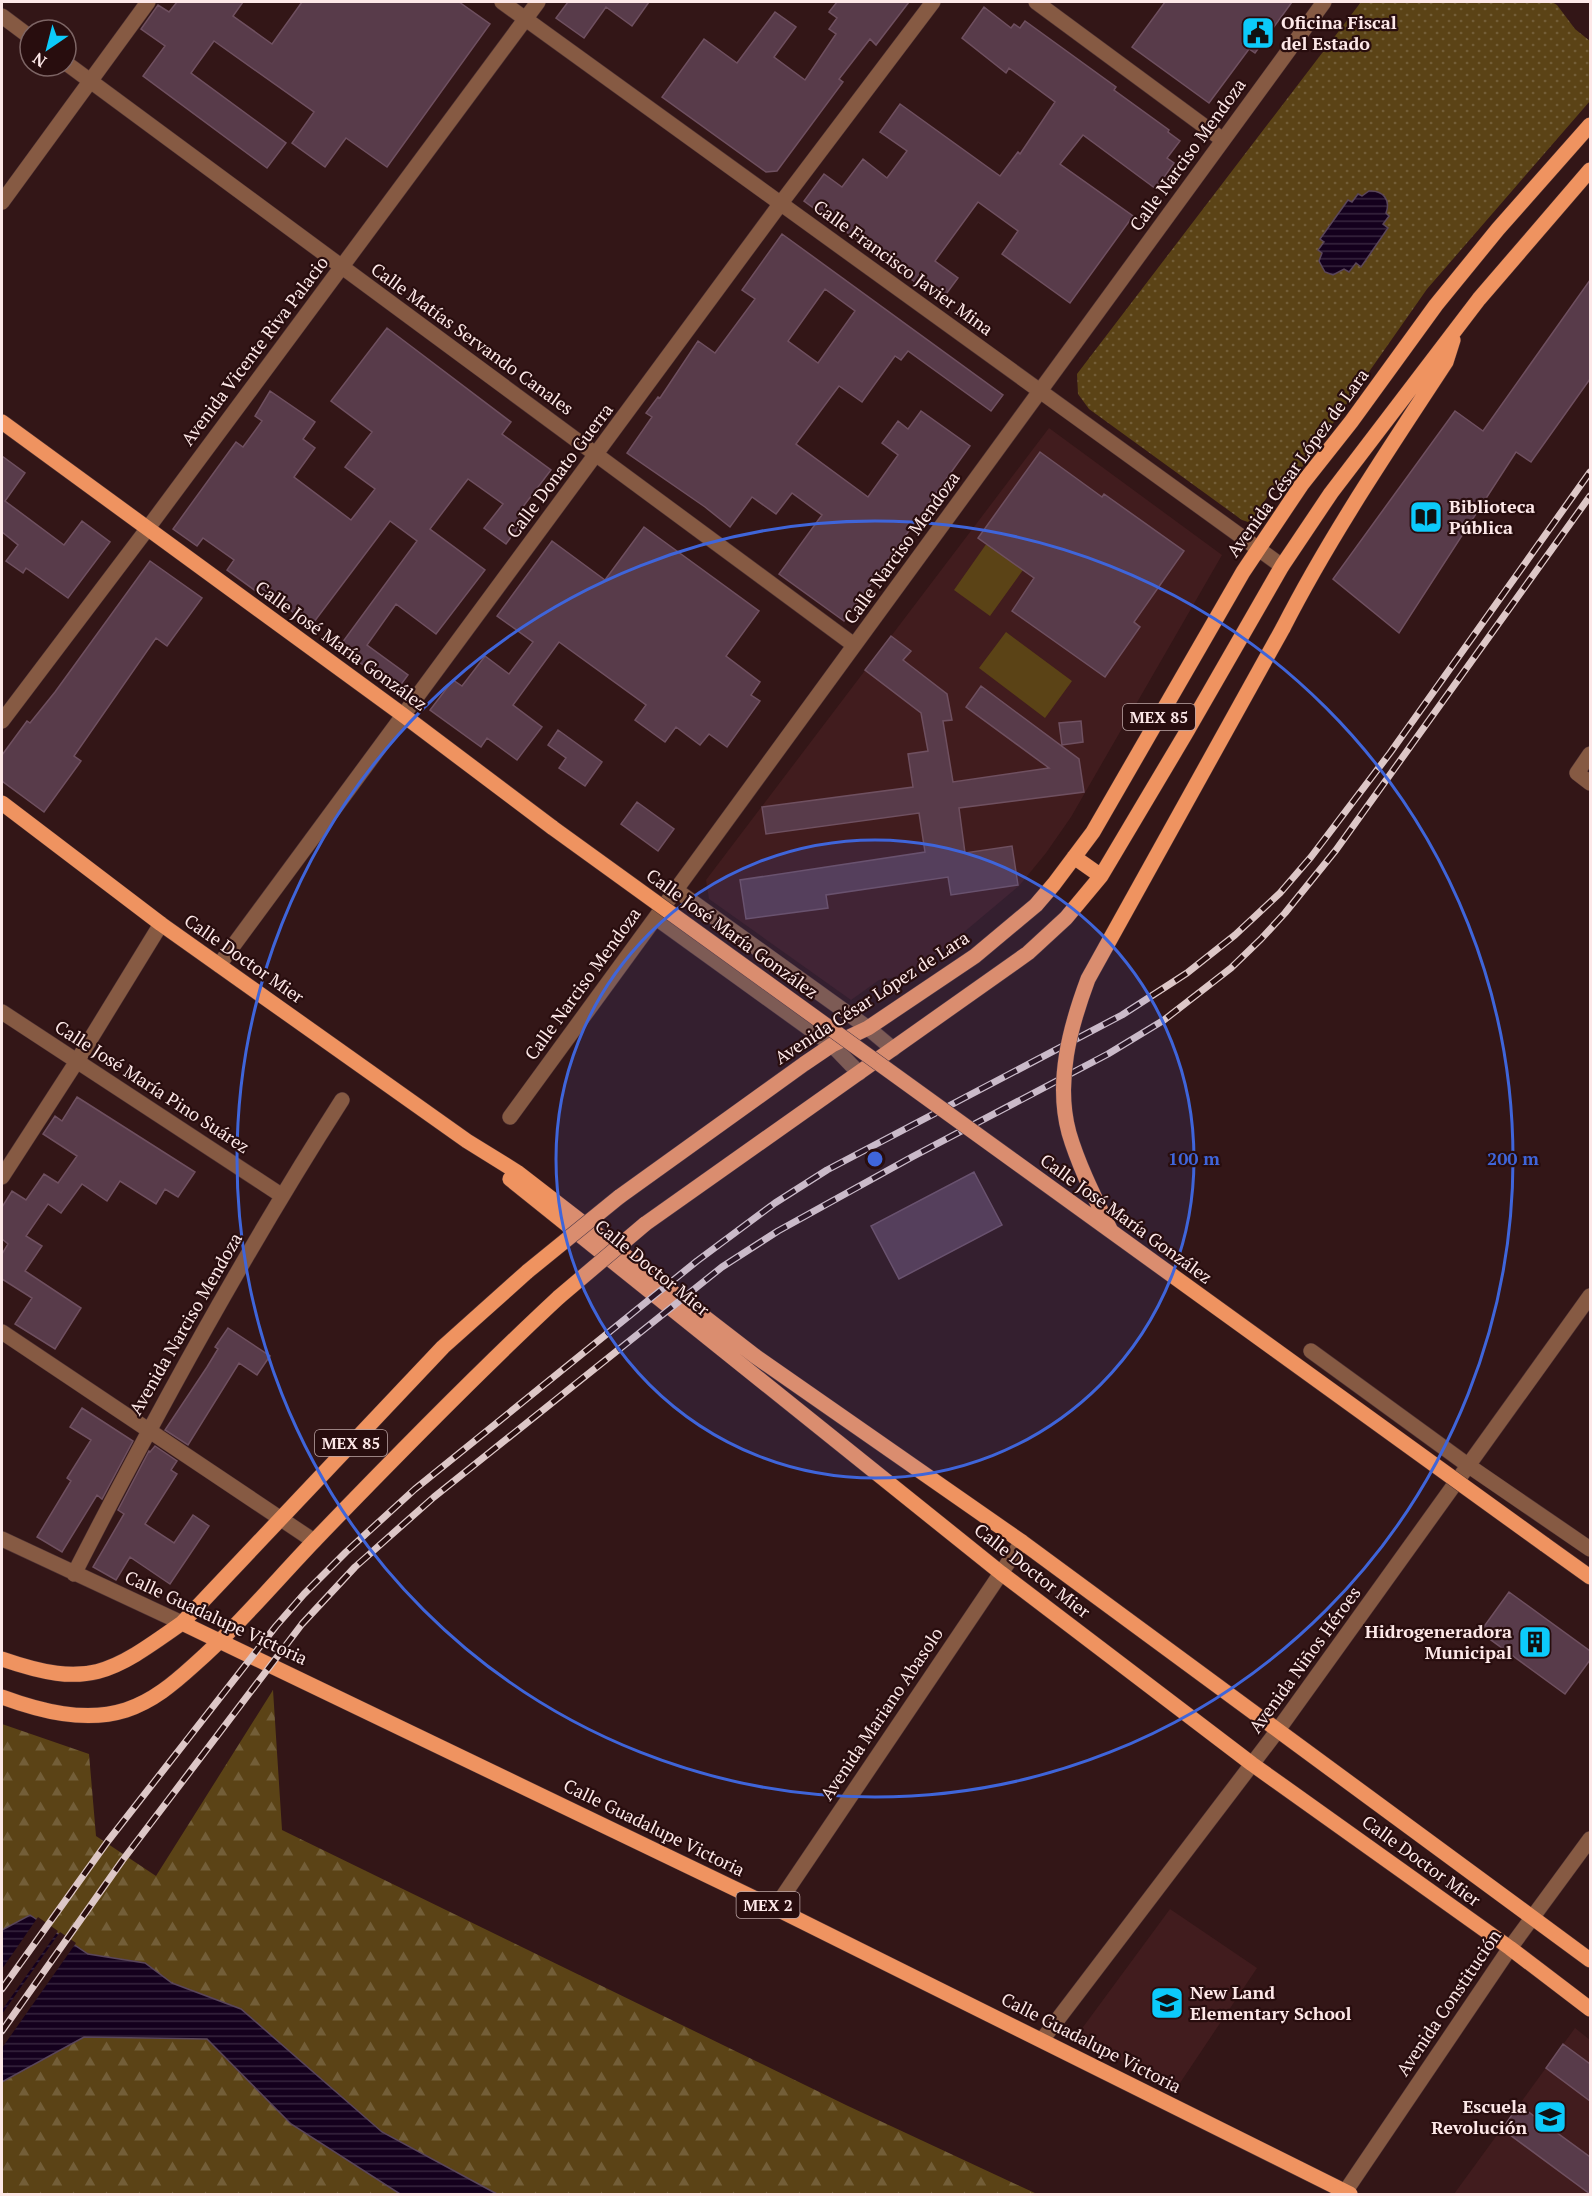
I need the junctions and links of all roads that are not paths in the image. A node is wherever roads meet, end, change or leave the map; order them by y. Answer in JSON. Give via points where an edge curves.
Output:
{"nodes":[{"id":1,"x":148,"y":2,"type":"edge"},
{"id":2,"x":502,"y":2,"type":"edge"},
{"id":3,"x":538,"y":2,"type":"edge"},
{"id":4,"x":933,"y":2,"type":"edge"},
{"id":5,"x":1036,"y":2,"type":"edge"},
{"id":6,"x":1324,"y":2,"type":"edge"},
{"id":7,"x":2,"y":16,"type":"edge"},
{"id":8,"x":525,"y":18,"type":"junction"},
{"id":9,"x":18,"y":28,"type":"edge"},
{"id":10,"x":78,"y":72,"type":"edge"},
{"id":11,"x":91,"y":81,"type":"junction"},
{"id":12,"x":1590,"y":124,"type":"edge"},
{"id":13,"x":1223,"y":140,"type":"junction"},
{"id":14,"x":1590,"y":170,"type":"edge"},
{"id":15,"x":2,"y":202,"type":"edge"},
{"id":16,"x":781,"y":203,"type":"junction"},
{"id":17,"x":342,"y":267,"type":"junction"},
{"id":18,"x":1456,"y":330,"type":"junction"},
{"id":19,"x":1040,"y":391,"type":"junction"},
{"id":20,"x":2,"y":422,"type":"edge"},
{"id":21,"x":596,"y":455,"type":"junction"},
{"id":22,"x":148,"y":528,"type":"junction"},
{"id":23,"x":1258,"y":548,"type":"junction"},
{"id":24,"x":1282,"y":566,"type":"junction"},
{"id":25,"x":855,"y":645,"type":"junction"},
{"id":26,"x":403,"y":715,"type":"junction"},
{"id":27,"x":2,"y":721,"type":"edge"},
{"id":28,"x":1590,"y":754,"type":"edge"},
{"id":29,"x":1590,"y":783,"type":"edge"},
{"id":30,"x":2,"y":803,"type":"edge"},
{"id":31,"x":1074,"y":857,"type":"junction"},
{"id":32,"x":1101,"y":876,"type":"junction"},
{"id":33,"x":676,"y":890,"type":"junction"},
{"id":34,"x":656,"y":918,"type":"junction"},
{"id":35,"x":161,"y":924,"type":"junction"},
{"id":36,"x":219,"y":965,"type":"junction"},
{"id":37,"x":2,"y":1012,"type":"edge"},
{"id":38,"x":868,"y":1028,"type":"junction"},
{"id":39,"x":831,"y":1045,"type":"junction"},
{"id":40,"x":893,"y":1049,"type":"junction"},
{"id":41,"x":77,"y":1061,"type":"junction"},
{"id":42,"x":859,"y":1073,"type":"junction"},
{"id":43,"x":342,"y":1100,"type":"dead end"},
{"id":44,"x":510,"y":1117,"type":"dead end"},
{"id":45,"x":467,"y":1141,"type":"junction"},
{"id":46,"x":2,"y":1176,"type":"edge"},
{"id":47,"x":281,"y":1195,"type":"junction"},
{"id":48,"x":1113,"y":1234,"type":"junction"},
{"id":49,"x":1590,"y":1296,"type":"edge"},
{"id":50,"x":2,"y":1332,"type":"edge"},
{"id":51,"x":1311,"y":1352,"type":"dead end"},
{"id":52,"x":149,"y":1429,"type":"junction"},
{"id":53,"x":1469,"y":1466,"type":"junction"},
{"id":54,"x":280,"y":1518,"type":"junction"},
{"id":55,"x":2,"y":1539,"type":"edge"},
{"id":56,"x":314,"y":1541,"type":"junction"},
{"id":57,"x":1022,"y":1542,"type":"junction"},
{"id":58,"x":1590,"y":1550,"type":"edge"},
{"id":59,"x":1001,"y":1573,"type":"junction"},
{"id":60,"x":74,"y":1574,"type":"junction"},
{"id":61,"x":1590,"y":1577,"type":"edge"},
{"id":62,"x":182,"y":1623,"type":"junction"},
{"id":63,"x":221,"y":1641,"type":"junction"},
{"id":64,"x":2,"y":1659,"type":"edge"},
{"id":65,"x":2,"y":1697,"type":"edge"},
{"id":66,"x":1278,"y":1730,"type":"junction"},
{"id":67,"x":1252,"y":1764,"type":"junction"},
{"id":68,"x":1590,"y":1839,"type":"edge"},
{"id":69,"x":775,"y":1908,"type":"junction"},
{"id":70,"x":1532,"y":1917,"type":"junction"},
{"id":71,"x":1510,"y":1948,"type":"junction"},
{"id":72,"x":1590,"y":1960,"type":"edge"},
{"id":73,"x":1590,"y":2009,"type":"edge"},
{"id":74,"x":1042,"y":2040,"type":"junction"},
{"id":75,"x":1348,"y":2193,"type":"edge"}],
"edges":[{"from":1,"to":11,"type":"street"},
{"from":2,"to":8,"type":"street","name":"Calle Francisco Javier Mina"},
{"from":3,"to":8,"type":"street","name":"Avenida Vicente Riva Palacio"},
{"from":4,"to":16,"type":"street","name":"Calle Donato Guerra"},
{"from":5,"to":13,"type":"street"},
{"from":6,"to":13,"type":"street","name":"Calle Narciso Mendoza"},
{"from":7,"to":9,"type":"street"},
{"from":8,"to":16,"type":"street","name":"Calle Francisco Javier Mina"},
{"from":8,"to":17,"type":"street","name":"Avenida Vicente Riva Palacio"},
{"from":10,"to":11,"type":"street","name":"Calle Matías Servando Canales"},
{"from":11,"to":15,"type":"street"},
{"from":11,"to":17,"type":"street","name":"Calle Matías Servando Canales"},
{"from":12,"to":23,"type":"main road","name":"Avenida César López de Lara","number":"MEX 85","via":[[1436,305]]},
{"from":13,"to":19,"type":"street","name":"Calle Narciso Mendoza"},
{"from":14,"to":18,"type":"main road","number":"MEX 85"},
{"from":16,"to":19,"type":"street","name":"Calle Francisco Javier Mina"},
{"from":16,"to":21,"type":"street","name":"Calle Donato Guerra"},
{"from":17,"to":21,"type":"street","name":"Calle Matías Servando Canales"},
{"from":17,"to":22,"type":"street","name":"Avenida Vicente Riva Palacio"},
{"from":18,"to":24,"type":"main road","number":"MEX 85","via":[[1332,493]]},
{"from":18,"to":48,"type":"main road","bridge":true,"via":[[1446,362],[1306,583],[1088,979],[1068,1045],[1064,1080],[1069,1133]]},
{"from":19,"to":23,"type":"street","name":"Calle Francisco Javier Mina"},
{"from":19,"to":25,"type":"street","name":"Calle Narciso Mendoza"},
{"from":20,"to":22,"type":"main road","name":"Calle José María González"},
{"from":21,"to":25,"type":"street","name":"Calle Matías Servando Canales"},
{"from":21,"to":26,"type":"street","name":"Calle Donato Guerra"},
{"from":22,"to":26,"type":"main road","name":"Calle José María González"},
{"from":22,"to":27,"type":"street","name":"Avenida Vicente Riva Palacio"},
{"from":23,"to":24,"type":"street","name":"Calle Francisco Javier Mina"},
{"from":23,"to":31,"type":"main road","name":"Avenida César López de Lara","number":"MEX 85","via":[[1093,832]]},
{"from":24,"to":32,"type":"main road","number":"MEX 85"},
{"from":25,"to":33,"type":"street","name":"Calle Narciso Mendoza"},
{"from":26,"to":36,"type":"street","name":"Calle Donato Guerra"},
{"from":26,"to":48,"type":"main road","name":"Calle José María González","bridge":true},
{"from":28,"to":29,"type":"street","via":[[1577,773]]},
{"from":30,"to":35,"type":"main road","name":"Calle Doctor Mier"},
{"from":31,"to":32,"type":"main road"},
{"from":31,"to":38,"type":"main road","name":"Avenida César López de Lara","number":"MEX 85","via":[[1036,905],[1017,922],[975,956]]},
{"from":32,"to":40,"type":"main road","number":"MEX 85","via":[[1066,918],[1028,953]]},
{"from":33,"to":34,"type":"street","name":"Calle Narciso Mendoza"},
{"from":33,"to":38,"type":"street"},
{"from":34,"to":39,"type":"street"},
{"from":34,"to":44,"type":"street","name":"Calle Narciso Mendoza"},
{"from":35,"to":36,"type":"main road","name":"Calle Doctor Mier"},
{"from":35,"to":41,"type":"street"},
{"from":36,"to":45,"type":"main road","name":"Calle Doctor Mier"},
{"from":37,"to":41,"type":"street","name":"Calle José María Pino Suárez"},
{"from":38,"to":39,"type":"main road","name":"Avenida César López de Lara","number":"MEX 85"},
{"from":38,"to":40,"type":"street"},
{"from":39,"to":42,"type":"street"},
{"from":39,"to":54,"type":"main road","name":"Avenida César López de Lara","number":"MEX 85","bridge":true,"via":[[619,1197],[528,1271],[443,1347]]},
{"from":40,"to":42,"type":"main road","number":"MEX 85"},
{"from":41,"to":46,"type":"street"},
{"from":41,"to":47,"type":"street","name":"Calle José María Pino Suárez"},
{"from":42,"to":56,"type":"main road","number":"MEX 85","bridge":true,"via":[[645,1224],[559,1297]]},
{"from":43,"to":47,"type":"street","name":"Avenida Narciso Mendoza"},
{"from":45,"to":57,"type":"main road","name":"Calle Doctor Mier","via":[[517,1172],[755,1356]]},
{"from":45,"to":59,"type":"main road","name":"Calle Doctor Mier"},
{"from":47,"to":52,"type":"street","name":"Avenida Narciso Mendoza"},
{"from":48,"to":61,"type":"main road","name":"Calle José María González","bridge":true},
{"from":49,"to":53,"type":"street","name":"Avenida Niños Héroes"},
{"from":50,"to":52,"type":"street"},
{"from":51,"to":53,"type":"street"},
{"from":52,"to":54,"type":"street"},
{"from":52,"to":60,"type":"street","name":"Avenida Narciso Mendoza"},
{"from":53,"to":58,"type":"street"},
{"from":53,"to":66,"type":"street","name":"Avenida Niños Héroes"},
{"from":54,"to":56,"type":"street"},
{"from":54,"to":62,"type":"main road","name":"Avenida César López de Lara","number":"MEX 85"},
{"from":55,"to":60,"type":"street","name":"Calle Guadalupe Victoria"},
{"from":56,"to":63,"type":"main road","number":"MEX 85"},
{"from":57,"to":59,"type":"street","name":"Avenida Mariano Abasolo"},
{"from":57,"to":66,"type":"main road","name":"Calle Doctor Mier"},
{"from":59,"to":67,"type":"main road","name":"Calle Doctor Mier"},
{"from":59,"to":69,"type":"street","name":"Avenida Mariano Abasolo"},
{"from":60,"to":62,"type":"street","name":"Calle Guadalupe Victoria"},
{"from":62,"to":63,"type":"main road","name":"Calle Guadalupe Victoria","number":"MEX 2"},
{"from":62,"to":64,"type":"main road","number":"MEX 85","via":[[130,1658],[101,1672],[77,1676],[46,1672]]},
{"from":63,"to":65,"type":"main road","number":"MEX 85","via":[[161,1694],[112,1714],[76,1716]]},
{"from":63,"to":69,"type":"main road","name":"Calle Guadalupe Victoria","number":"MEX 2"},
{"from":66,"to":67,"type":"street","name":"Avenida Niños Héroes"},
{"from":66,"to":70,"type":"main road","name":"Calle Doctor Mier"},
{"from":67,"to":71,"type":"main road","name":"Calle Doctor Mier"},
{"from":67,"to":74,"type":"street","name":"Avenida Niños Héroes"},
{"from":68,"to":70,"type":"street","name":"Avenida Constitución"},
{"from":69,"to":74,"type":"main road","name":"Calle Guadalupe Victoria","number":"MEX 2"},
{"from":70,"to":71,"type":"street","name":"Avenida Constitución"},
{"from":70,"to":72,"type":"main road","name":"Calle Doctor Mier"},
{"from":71,"to":73,"type":"main road","name":"Calle Doctor Mier"},
{"from":71,"to":75,"type":"street","name":"Avenida Constitución"},
{"from":74,"to":75,"type":"main road","name":"Calle Guadalupe Victoria","number":"MEX 2"}]}
